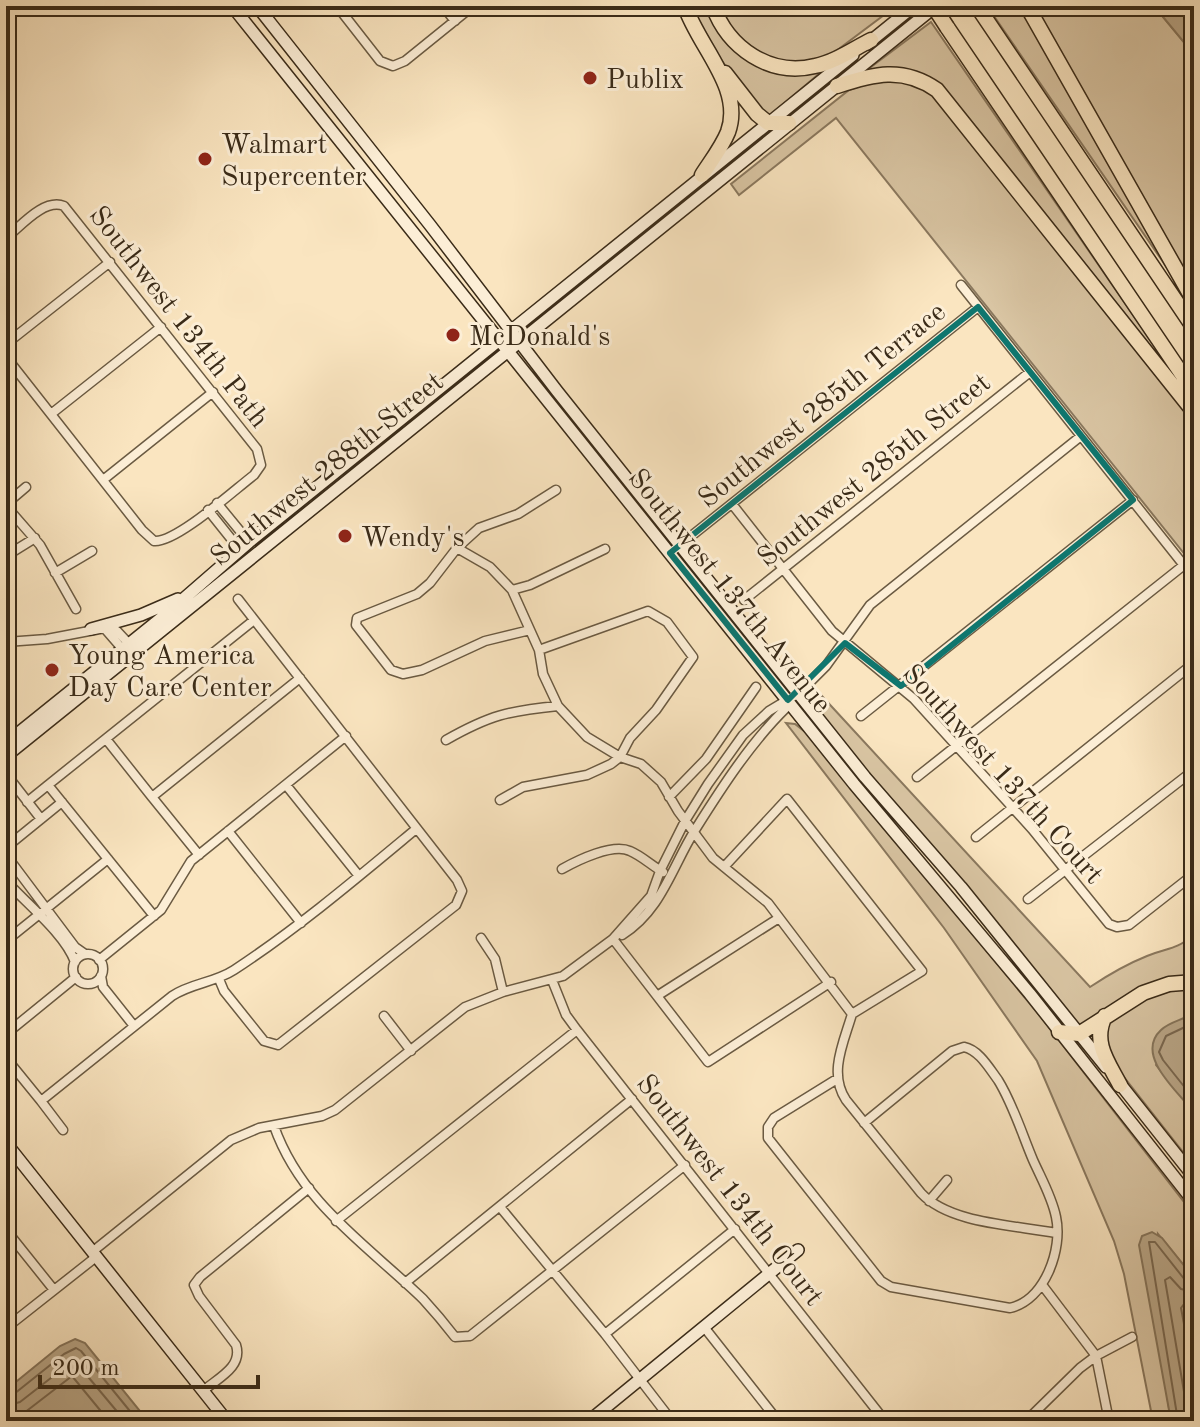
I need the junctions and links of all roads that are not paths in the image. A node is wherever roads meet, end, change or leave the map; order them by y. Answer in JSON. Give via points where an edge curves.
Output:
{"nodes":[{"id":1,"x":232,"y":6,"type":"edge"},
{"id":2,"x":257,"y":6,"type":"edge"},
{"id":3,"x":337,"y":6,"type":"edge"},
{"id":4,"x":443,"y":6,"type":"edge"},
{"id":5,"x":473,"y":6,"type":"edge"},
{"id":6,"x":685,"y":6,"type":"edge"},
{"id":7,"x":713,"y":6,"type":"edge"},
{"id":8,"x":914,"y":6,"type":"edge"},
{"id":9,"x":935,"y":6,"type":"edge"},
{"id":10,"x":977,"y":6,"type":"edge"},
{"id":11,"x":1027,"y":6,"type":"edge"},
{"id":12,"x":243,"y":19,"type":"junction"},
{"id":13,"x":455,"y":21,"type":"junction"},
{"id":14,"x":871,"y":40,"type":"junction"},
{"id":15,"x":716,"y":64,"type":"junction"},
{"id":16,"x":837,"y":86,"type":"junction"},
{"id":17,"x":325,"y":92,"type":"junction"},
{"id":18,"x":768,"y":123,"type":"junction"},
{"id":19,"x":789,"y":123,"type":"junction"},
{"id":20,"x":702,"y":175,"type":"junction"},
{"id":21,"x":6,"y":238,"type":"edge"},
{"id":22,"x":110,"y":262,"type":"junction"},
{"id":23,"x":961,"y":285,"type":"dead end"},
{"id":24,"x":1194,"y":301,"type":"edge"},
{"id":25,"x":978,"y":307,"type":"junction"},
{"id":26,"x":161,"y":327,"type":"junction"},
{"id":27,"x":1194,"y":328,"type":"edge"},
{"id":28,"x":512,"y":332,"type":"junction"},
{"id":29,"x":500,"y":341,"type":"junction"},
{"id":30,"x":520,"y":342,"type":"junction"},
{"id":31,"x":6,"y":344,"type":"edge"},
{"id":32,"x":508,"y":351,"type":"junction"},
{"id":33,"x":6,"y":357,"type":"edge"},
{"id":34,"x":1030,"y":372,"type":"junction"},
{"id":35,"x":213,"y":392,"type":"junction"},
{"id":36,"x":1194,"y":392,"type":"edge"},
{"id":37,"x":1194,"y":412,"type":"edge"},
{"id":38,"x":51,"y":414,"type":"junction"},
{"id":39,"x":1081,"y":436,"type":"junction"},
{"id":40,"x":587,"y":438,"type":"junction"},
{"id":41,"x":103,"y":480,"type":"junction"},
{"id":42,"x":26,"y":487,"type":"dead end"},
{"id":43,"x":556,"y":490,"type":"dead end"},
{"id":44,"x":1133,"y":500,"type":"junction"},
{"id":45,"x":217,"y":503,"type":"junction"},
{"id":46,"x":732,"y":504,"type":"junction"},
{"id":47,"x":6,"y":505,"type":"edge"},
{"id":48,"x":208,"y":510,"type":"junction"},
{"id":49,"x":35,"y":538,"type":"junction"},
{"id":50,"x":244,"y":546,"type":"junction"},
{"id":51,"x":457,"y":548,"type":"junction"},
{"id":52,"x":605,"y":549,"type":"dead end"},
{"id":53,"x":675,"y":549,"type":"junction"},
{"id":54,"x":92,"y":551,"type":"dead end"},
{"id":55,"x":6,"y":556,"type":"edge"},
{"id":56,"x":1184,"y":565,"type":"junction"},
{"id":57,"x":784,"y":569,"type":"junction"},
{"id":58,"x":55,"y":573,"type":"junction"},
{"id":59,"x":1194,"y":578,"type":"edge"},
{"id":60,"x":512,"y":590,"type":"junction"},
{"id":61,"x":190,"y":594,"type":"junction"},
{"id":62,"x":238,"y":599,"type":"dead end"},
{"id":63,"x":744,"y":600,"type":"dead end"},
{"id":64,"x":76,"y":609,"type":"dead end"},
{"id":65,"x":254,"y":620,"type":"junction"},
{"id":66,"x":91,"y":629,"type":"junction"},
{"id":67,"x":530,"y":630,"type":"junction"},
{"id":68,"x":6,"y":642,"type":"edge"},
{"id":69,"x":845,"y":643,"type":"junction"},
{"id":70,"x":539,"y":650,"type":"junction"},
{"id":71,"x":130,"y":651,"type":"junction"},
{"id":72,"x":1194,"y":663,"type":"edge"},
{"id":73,"x":300,"y":678,"type":"junction"},
{"id":74,"x":901,"y":686,"type":"junction"},
{"id":75,"x":756,"y":687,"type":"dead end"},
{"id":76,"x":794,"y":697,"type":"junction"},
{"id":77,"x":558,"y":706,"type":"junction"},
{"id":78,"x":56,"y":709,"type":"junction"},
{"id":79,"x":861,"y":716,"type":"dead end"},
{"id":80,"x":346,"y":736,"type":"junction"},
{"id":81,"x":106,"y":739,"type":"junction"},
{"id":82,"x":446,"y":740,"type":"dead end"},
{"id":83,"x":6,"y":743,"type":"edge"},
{"id":84,"x":956,"y":747,"type":"junction"},
{"id":85,"x":6,"y":756,"type":"edge"},
{"id":86,"x":620,"y":757,"type":"junction"},
{"id":87,"x":1194,"y":770,"type":"edge"},
{"id":88,"x":6,"y":774,"type":"edge"},
{"id":89,"x":917,"y":777,"type":"dead end"},
{"id":90,"x":48,"y":785,"type":"junction"},
{"id":91,"x":286,"y":785,"type":"junction"},
{"id":92,"x":152,"y":797,"type":"junction"},
{"id":93,"x":669,"y":797,"type":"junction"},
{"id":94,"x":500,"y":800,"type":"dead end"},
{"id":95,"x":27,"y":802,"type":"junction"},
{"id":96,"x":62,"y":802,"type":"junction"},
{"id":97,"x":1012,"y":808,"type":"junction"},
{"id":98,"x":41,"y":819,"type":"junction"},
{"id":99,"x":685,"y":821,"type":"junction"},
{"id":100,"x":416,"y":829,"type":"junction"},
{"id":101,"x":228,"y":831,"type":"junction"},
{"id":102,"x":693,"y":833,"type":"junction"},
{"id":103,"x":976,"y":837,"type":"dead end"},
{"id":104,"x":14,"y":841,"type":"dead end"},
{"id":105,"x":6,"y":855,"type":"edge"},
{"id":106,"x":199,"y":855,"type":"junction"},
{"id":107,"x":108,"y":859,"type":"junction"},
{"id":108,"x":724,"y":867,"type":"junction"},
{"id":109,"x":10,"y":868,"type":"edge"},
{"id":110,"x":562,"y":869,"type":"dead end"},
{"id":111,"x":1066,"y":870,"type":"junction"},
{"id":112,"x":660,"y":871,"type":"junction"},
{"id":113,"x":1194,"y":874,"type":"edge"},
{"id":114,"x":359,"y":876,"type":"junction"},
{"id":115,"x":671,"y":876,"type":"junction"},
{"id":116,"x":6,"y":881,"type":"edge"},
{"id":117,"x":1028,"y":899,"type":"dead end"},
{"id":118,"x":42,"y":912,"type":"junction"},
{"id":119,"x":154,"y":916,"type":"junction"},
{"id":120,"x":779,"y":918,"type":"junction"},
{"id":121,"x":301,"y":923,"type":"junction"},
{"id":122,"x":481,"y":938,"type":"dead end"},
{"id":123,"x":613,"y":939,"type":"junction"},
{"id":124,"x":6,"y":941,"type":"edge"},
{"id":125,"x":85,"y":954,"type":"junction"},
{"id":126,"x":99,"y":960,"type":"junction"},
{"id":127,"x":75,"y":962,"type":"junction"},
{"id":128,"x":101,"y":976,"type":"junction"},
{"id":129,"x":76,"y":977,"type":"junction"},
{"id":130,"x":219,"y":979,"type":"junction"},
{"id":131,"x":552,"y":980,"type":"junction"},
{"id":132,"x":831,"y":982,"type":"junction"},
{"id":133,"x":1194,"y":982,"type":"edge"},
{"id":134,"x":92,"y":983,"type":"junction"},
{"id":135,"x":103,"y":987,"type":"junction"},
{"id":136,"x":503,"y":992,"type":"junction"},
{"id":137,"x":657,"y":996,"type":"junction"},
{"id":138,"x":852,"y":1014,"type":"junction"},
{"id":139,"x":384,"y":1016,"type":"dead end"},
{"id":140,"x":1105,"y":1016,"type":"junction"},
{"id":141,"x":134,"y":1026,"type":"junction"},
{"id":142,"x":577,"y":1030,"type":"junction"},
{"id":143,"x":1059,"y":1032,"type":"junction"},
{"id":144,"x":6,"y":1034,"type":"edge"},
{"id":145,"x":1079,"y":1034,"type":"junction"},
{"id":146,"x":411,"y":1051,"type":"junction"},
{"id":147,"x":6,"y":1058,"type":"edge"},
{"id":148,"x":837,"y":1079,"type":"junction"},
{"id":149,"x":1120,"y":1085,"type":"junction"},
{"id":150,"x":632,"y":1099,"type":"junction"},
{"id":151,"x":41,"y":1101,"type":"junction"},
{"id":152,"x":864,"y":1123,"type":"junction"},
{"id":153,"x":274,"y":1126,"type":"junction"},
{"id":154,"x":63,"y":1130,"type":"dead end"},
{"id":155,"x":6,"y":1143,"type":"edge"},
{"id":156,"x":685,"y":1165,"type":"junction"},
{"id":157,"x":1194,"y":1177,"type":"edge"},
{"id":158,"x":947,"y":1180,"type":"dead end"},
{"id":159,"x":309,"y":1188,"type":"junction"},
{"id":160,"x":929,"y":1201,"type":"junction"},
{"id":161,"x":1194,"y":1202,"type":"edge"},
{"id":162,"x":500,"y":1207,"type":"junction"},
{"id":163,"x":336,"y":1221,"type":"junction"},
{"id":164,"x":735,"y":1229,"type":"junction"},
{"id":165,"x":6,"y":1230,"type":"edge"},
{"id":166,"x":1056,"y":1233,"type":"junction"},
{"id":167,"x":798,"y":1250,"type":"dead end"},
{"id":168,"x":94,"y":1254,"type":"junction"},
{"id":169,"x":553,"y":1270,"type":"junction"},
{"id":170,"x":771,"y":1273,"type":"junction"},
{"id":171,"x":405,"y":1283,"type":"junction"},
{"id":172,"x":1043,"y":1286,"type":"junction"},
{"id":173,"x":54,"y":1290,"type":"junction"},
{"id":174,"x":704,"y":1327,"type":"junction"},
{"id":175,"x":6,"y":1328,"type":"edge"},
{"id":176,"x":605,"y":1334,"type":"junction"},
{"id":177,"x":1132,"y":1337,"type":"dead end"},
{"id":178,"x":1096,"y":1356,"type":"junction"},
{"id":179,"x":640,"y":1379,"type":"junction"},
{"id":180,"x":203,"y":1391,"type":"junction"},
{"id":181,"x":227,"y":1421,"type":"edge"},
{"id":182,"x":589,"y":1421,"type":"edge"},
{"id":183,"x":672,"y":1421,"type":"edge"},
{"id":184,"x":778,"y":1421,"type":"edge"},
{"id":185,"x":885,"y":1421,"type":"edge"},
{"id":186,"x":1026,"y":1421,"type":"edge"},
{"id":187,"x":1109,"y":1421,"type":"edge"}],
"edges":[{"from":1,"to":12,"type":"main road","name":"Southwest 137th Avenue"},
{"from":2,"to":17,"type":"main road","name":"Southwest 137th Avenue"},
{"from":3,"to":13,"type":"street","via":[[380,61],[393,66]]},
{"from":4,"to":13,"type":"street"},
{"from":5,"to":13,"type":"street"},
{"from":6,"to":15,"type":"highway"},
{"from":7,"to":14,"type":"highway","via":[[738,46],[774,66],[812,67]]},
{"from":8,"to":14,"type":"main road","name":"Southwest 288th Street"},
{"from":9,"to":16,"type":"main road","name":"Southwest 288th Street"},
{"from":9,"to":36,"type":"highway","bridge":true},
{"from":10,"to":27,"type":"highway"},
{"from":11,"to":24,"type":"highway"},
{"from":12,"to":17,"type":"main road","via":[[260,22],[312,87]]},
{"from":12,"to":29,"type":"main road","name":"Southwest 137th Avenue"},
{"from":14,"to":18,"type":"main road","name":"Southwest 288th Street"},
{"from":15,"to":18,"type":"highway"},
{"from":15,"to":20,"type":"highway","via":[[730,96],[731,115],[729,129]]},
{"from":16,"to":19,"type":"main road","name":"Southwest 288th Street"},
{"from":16,"to":37,"type":"highway","via":[[890,73],[916,78],[937,90]]},
{"from":17,"to":28,"type":"main road","name":"Southwest 137th Avenue"},
{"from":18,"to":19,"type":"highway"},
{"from":18,"to":20,"type":"main road","name":"Southwest 288th Street"},
{"from":19,"to":30,"type":"main road","name":"Southwest 288th Street"},
{"from":20,"to":28,"type":"main road","name":"Southwest 288th Street"},
{"from":21,"to":22,"type":"street","name":"Southwest 134th Path","via":[[43,208],[59,203]]},
{"from":22,"to":26,"type":"street","name":"Southwest 134th Path"},
{"from":22,"to":31,"type":"street"},
{"from":23,"to":25,"type":"street","name":"Southwest 285th Terrace"},
{"from":25,"to":34,"type":"street"},
{"from":25,"to":46,"type":"street","name":"Southwest 285th Terrace"},
{"from":26,"to":35,"type":"street","name":"Southwest 134th Path"},
{"from":26,"to":38,"type":"street"},
{"from":28,"to":29,"type":"main road","name":"Southwest 288th Street"},
{"from":28,"to":30,"type":"main road","name":"Southwest 137th Avenue"},
{"from":29,"to":32,"type":"main road","name":"Southwest 137th Avenue"},
{"from":29,"to":50,"type":"main road","name":"Southwest 288th Street"},
{"from":30,"to":32,"type":"main road","name":"Southwest 288th Street"},
{"from":30,"to":40,"type":"main road","name":"Southwest 137th Avenue"},
{"from":32,"to":40,"type":"main road","name":"Southwest 137th Avenue"},
{"from":32,"to":71,"type":"main road","name":"Southwest 288th Street"},
{"from":33,"to":38,"type":"street"},
{"from":34,"to":39,"type":"street"},
{"from":34,"to":57,"type":"street","name":"Southwest 285th Street"},
{"from":35,"to":41,"type":"street"},
{"from":35,"to":45,"type":"street","name":"Southwest 134th Path","via":[[262,461],[254,475]]},
{"from":38,"to":41,"type":"street"},
{"from":39,"to":44,"type":"street"},
{"from":39,"to":69,"type":"street","via":[[870,605]]},
{"from":40,"to":53,"type":"main road","name":"Southwest 137th Avenue"},
{"from":41,"to":48,"type":"street","via":[[154,541],[169,540]]},
{"from":42,"to":47,"type":"street"},
{"from":43,"to":51,"type":"street","via":[[518,514],[479,528]]},
{"from":44,"to":56,"type":"street"},
{"from":44,"to":74,"type":"street"},
{"from":45,"to":48,"type":"street"},
{"from":45,"to":50,"type":"street"},
{"from":46,"to":53,"type":"street","name":"Southwest 285th Terrace"},
{"from":46,"to":57,"type":"street","name":"Southwest 137th Court"},
{"from":47,"to":49,"type":"street"},
{"from":48,"to":50,"type":"street"},
{"from":49,"to":55,"type":"street"},
{"from":49,"to":58,"type":"street"},
{"from":50,"to":61,"type":"main road","name":"Southwest 288th Street"},
{"from":51,"to":60,"type":"street","via":[[490,567]]},
{"from":51,"to":67,"type":"street","via":[[417,594],[357,618],[362,635],[391,670],[422,670],[485,641]]},
{"from":52,"to":60,"type":"street"},
{"from":53,"to":76,"type":"main road","name":"Southwest 137th Avenue"},
{"from":54,"to":58,"type":"street"},
{"from":56,"to":59,"type":"street"},
{"from":56,"to":84,"type":"street"},
{"from":57,"to":63,"type":"street","name":"Southwest 285th Street"},
{"from":57,"to":69,"type":"street","name":"Southwest 137th Court"},
{"from":58,"to":64,"type":"street"},
{"from":60,"to":67,"type":"street"},
{"from":61,"to":66,"type":"main road"},
{"from":61,"to":71,"type":"main road","name":"Southwest 288th Street"},
{"from":62,"to":65,"type":"street"},
{"from":65,"to":73,"type":"street"},
{"from":65,"to":81,"type":"street"},
{"from":66,"to":68,"type":"street"},
{"from":66,"to":71,"type":"street","via":[[117,631]]},
{"from":67,"to":70,"type":"street"},
{"from":69,"to":74,"type":"street","name":"Southwest 137th Court"},
{"from":69,"to":76,"type":"street"},
{"from":70,"to":77,"type":"street"},
{"from":70,"to":86,"type":"street","via":[[648,611],[667,622],[693,657]]},
{"from":71,"to":78,"type":"main road","name":"Southwest 288th Street"},
{"from":72,"to":97,"type":"street"},
{"from":73,"to":80,"type":"street"},
{"from":73,"to":92,"type":"street"},
{"from":74,"to":79,"type":"street"},
{"from":74,"to":84,"type":"street","name":"Southwest 137th Court"},
{"from":75,"to":93,"type":"street","via":[[706,759]]},
{"from":76,"to":99,"type":"street","via":[[743,735]]},
{"from":76,"to":102,"type":"street","via":[[763,730]]},
{"from":76,"to":143,"type":"main road","name":"Southwest 137th Avenue"},
{"from":76,"to":145,"type":"main road","name":"Southwest 137th Avenue","via":[[961,887]]},
{"from":77,"to":82,"type":"street","via":[[513,710]]},
{"from":77,"to":86,"type":"street","via":[[587,737]]},
{"from":78,"to":83,"type":"main road","name":"Southwest 288th Street"},
{"from":78,"to":85,"type":"main road","name":"Southwest 288th Street"},
{"from":80,"to":91,"type":"street"},
{"from":80,"to":100,"type":"street"},
{"from":81,"to":90,"type":"street"},
{"from":81,"to":92,"type":"street"},
{"from":84,"to":89,"type":"street"},
{"from":84,"to":97,"type":"street","name":"Southwest 137th Court"},
{"from":86,"to":93,"type":"street","via":[[641,764]]},
{"from":86,"to":94,"type":"street","via":[[587,775],[523,787]]},
{"from":87,"to":111,"type":"street"},
{"from":88,"to":95,"type":"street"},
{"from":90,"to":95,"type":"street"},
{"from":90,"to":96,"type":"street"},
{"from":91,"to":101,"type":"street"},
{"from":91,"to":114,"type":"street"},
{"from":92,"to":106,"type":"street"},
{"from":93,"to":99,"type":"street"},
{"from":95,"to":98,"type":"street"},
{"from":96,"to":98,"type":"street"},
{"from":96,"to":107,"type":"street"},
{"from":97,"to":103,"type":"street"},
{"from":97,"to":111,"type":"street","name":"Southwest 137th Court"},
{"from":98,"to":104,"type":"street"},
{"from":99,"to":102,"type":"street"},
{"from":99,"to":112,"type":"street"},
{"from":100,"to":114,"type":"street"},
{"from":100,"to":130,"type":"street","via":[[459,884],[460,899],[288,1039],[278,1045],[264,1041]]},
{"from":101,"to":106,"type":"street"},
{"from":101,"to":121,"type":"street"},
{"from":102,"to":108,"type":"street"},
{"from":102,"to":115,"type":"street"},
{"from":105,"to":109,"type":"street"},
{"from":106,"to":119,"type":"street"},
{"from":107,"to":118,"type":"street"},
{"from":107,"to":119,"type":"street"},
{"from":108,"to":120,"type":"street"},
{"from":108,"to":138,"type":"street","via":[[787,799],[922,971]]},
{"from":109,"to":118,"type":"street"},
{"from":110,"to":112,"type":"street","via":[[580,858],[620,848]]},
{"from":111,"to":113,"type":"street","name":"Southwest 137th Court","via":[[1117,927],[1129,925]]},
{"from":111,"to":117,"type":"street"},
{"from":112,"to":115,"type":"street"},
{"from":112,"to":123,"type":"street","via":[[651,896]]},
{"from":114,"to":121,"type":"street"},
{"from":115,"to":123,"type":"street","via":[[641,922]]},
{"from":116,"to":118,"type":"street"},
{"from":118,"to":124,"type":"street"},
{"from":118,"to":125,"type":"street"},
{"from":118,"to":127,"type":"street"},
{"from":119,"to":126,"type":"street"},
{"from":120,"to":132,"type":"street"},
{"from":120,"to":137,"type":"street"},
{"from":121,"to":130,"type":"street"},
{"from":122,"to":136,"type":"street","via":[[495,959]]},
{"from":123,"to":131,"type":"street"},
{"from":123,"to":137,"type":"street"},
{"from":125,"to":126,"type":"street"},
{"from":125,"to":127,"type":"street"},
{"from":126,"to":128,"type":"street"},
{"from":127,"to":129,"type":"street"},
{"from":128,"to":134,"type":"street"},
{"from":128,"to":135,"type":"street"},
{"from":129,"to":134,"type":"street"},
{"from":129,"to":144,"type":"street"},
{"from":130,"to":141,"type":"street","via":[[178,992]]},
{"from":131,"to":136,"type":"street"},
{"from":131,"to":142,"type":"street","name":"Southwest 134th Court"},
{"from":132,"to":137,"type":"street","via":[[708,1062]]},
{"from":132,"to":138,"type":"street"},
{"from":133,"to":140,"type":"highway","via":[[1143,993]]},
{"from":134,"to":135,"type":"street"},
{"from":135,"to":141,"type":"street"},
{"from":136,"to":146,"type":"street","via":[[465,1007]]},
{"from":138,"to":148,"type":"street"},
{"from":139,"to":146,"type":"street"},
{"from":140,"to":145,"type":"highway"},
{"from":140,"to":149,"type":"highway","via":[[1099,1039]]},
{"from":141,"to":151,"type":"street"},
{"from":142,"to":150,"type":"street","name":"Southwest 134th Court"},
{"from":142,"to":163,"type":"street"},
{"from":143,"to":145,"type":"highway"},
{"from":143,"to":161,"type":"main road","name":"Southwest 137th Avenue"},
{"from":145,"to":149,"type":"main road","name":"Southwest 137th Avenue"},
{"from":146,"to":153,"type":"street","via":[[335,1110]]},
{"from":147,"to":151,"type":"street"},
{"from":148,"to":152,"type":"street"},
{"from":148,"to":172,"type":"street","via":[[780,1114],[767,1130],[770,1141],[886,1285],[1010,1308]]},
{"from":149,"to":157,"type":"main road","name":"Southwest 137th Avenue"},
{"from":150,"to":156,"type":"street","name":"Southwest 134th Court"},
{"from":150,"to":162,"type":"street"},
{"from":151,"to":154,"type":"street"},
{"from":152,"to":160,"type":"street"},
{"from":152,"to":166,"type":"street","via":[[952,1051],[968,1047],[977,1052],[1004,1093],[1054,1210]]},
{"from":153,"to":159,"type":"street"},
{"from":153,"to":168,"type":"street","via":[[231,1140]]},
{"from":155,"to":168,"type":"main road"},
{"from":156,"to":164,"type":"street","name":"Southwest 134th Court"},
{"from":156,"to":169,"type":"street"},
{"from":158,"to":160,"type":"street"},
{"from":159,"to":163,"type":"street"},
{"from":159,"to":180,"type":"street","via":[[194,1285],[239,1353],[233,1366]]},
{"from":160,"to":166,"type":"street","via":[[952,1213]]},
{"from":162,"to":169,"type":"street"},
{"from":162,"to":171,"type":"street"},
{"from":163,"to":171,"type":"street"},
{"from":164,"to":170,"type":"street","name":"Southwest 134th Court"},
{"from":164,"to":176,"type":"street"},
{"from":165,"to":173,"type":"street"},
{"from":166,"to":172,"type":"street"},
{"from":167,"to":170,"type":"main road"},
{"from":168,"to":173,"type":"street"},
{"from":168,"to":180,"type":"main road"},
{"from":169,"to":171,"type":"street","via":[[470,1336],[455,1337]]},
{"from":169,"to":176,"type":"street"},
{"from":170,"to":174,"type":"main road"},
{"from":170,"to":185,"type":"street","name":"Southwest 134th Court"},
{"from":172,"to":178,"type":"street"},
{"from":173,"to":175,"type":"street"},
{"from":174,"to":179,"type":"main road"},
{"from":174,"to":184,"type":"street"},
{"from":176,"to":179,"type":"street"},
{"from":177,"to":178,"type":"street"},
{"from":178,"to":186,"type":"street"},
{"from":178,"to":187,"type":"street"},
{"from":179,"to":182,"type":"main road"},
{"from":179,"to":183,"type":"street"},
{"from":180,"to":181,"type":"main road"}]}
